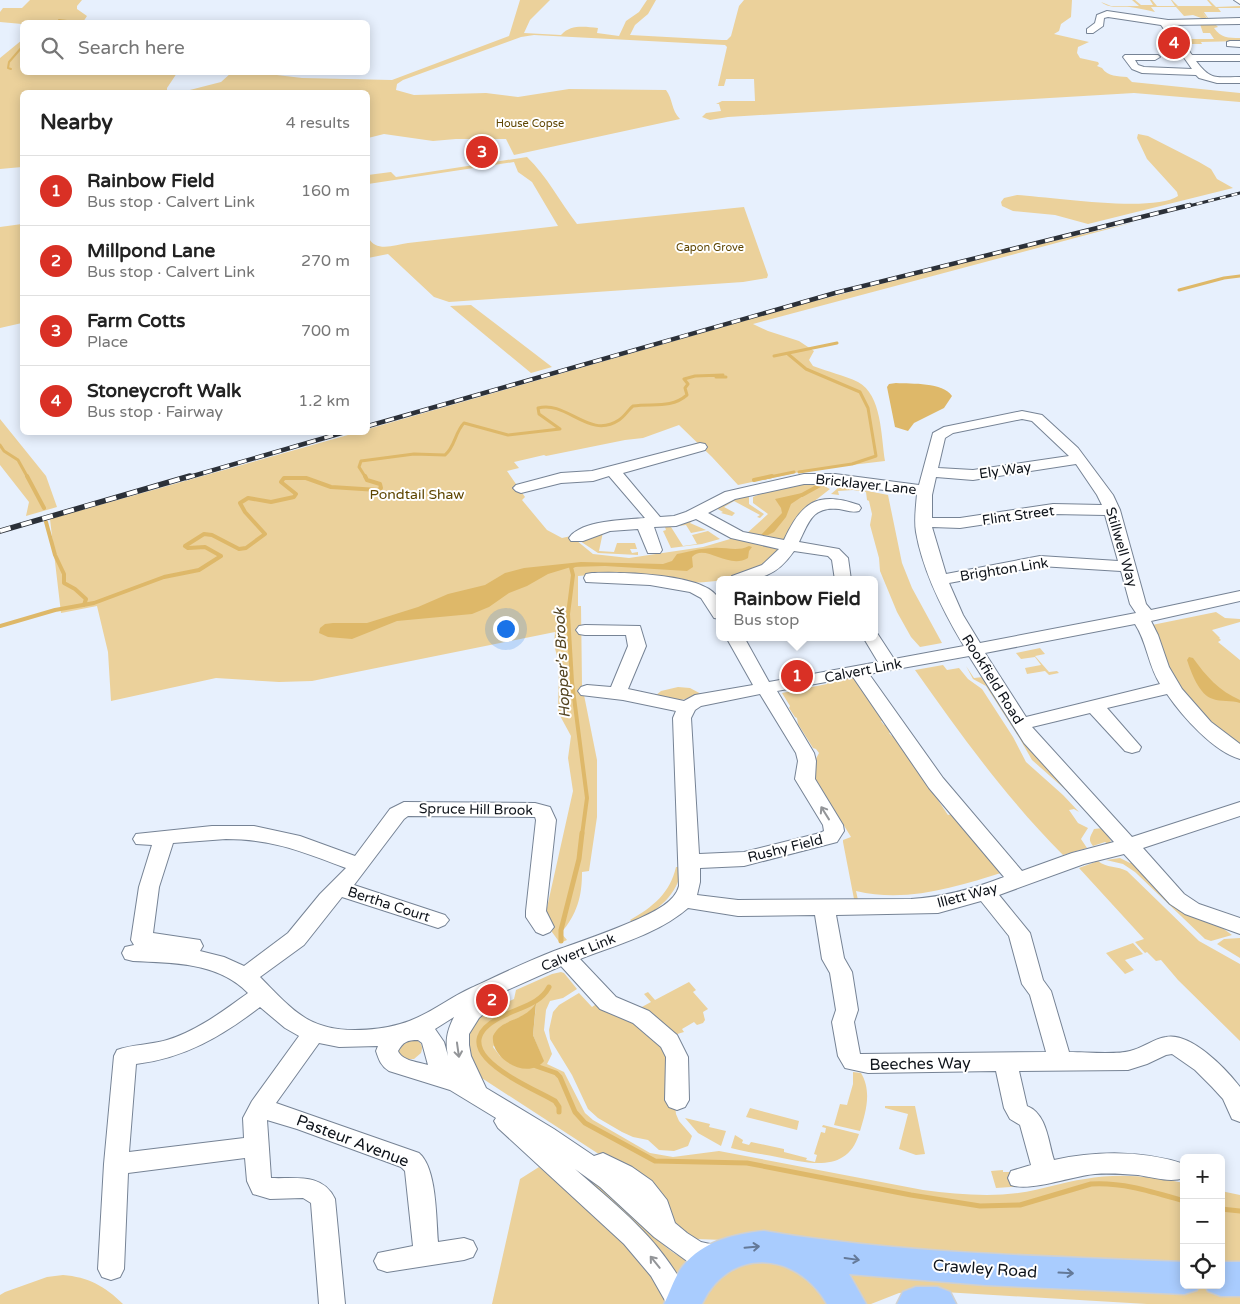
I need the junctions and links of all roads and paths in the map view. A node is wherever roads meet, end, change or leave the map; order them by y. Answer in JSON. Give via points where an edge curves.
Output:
{"nodes":[{"id":1,"x":1240,"y":21,"type":"edge"},
{"id":2,"x":1167,"y":22,"type":"junction"},
{"id":3,"x":1090,"y":31,"type":"dead end"},
{"id":4,"x":1155,"y":57,"type":"dead end"},
{"id":5,"x":1188,"y":58,"type":"junction"},
{"id":6,"x":1240,"y":58,"type":"edge"},
{"id":7,"x":1198,"y":72,"type":"junction"},
{"id":8,"x":1240,"y":80,"type":"edge"},
{"id":9,"x":1030,"y":415,"type":"joint"},
{"id":10,"x":700,"y":447,"type":"dead end"},
{"id":11,"x":1080,"y":459,"type":"junction"},
{"id":12,"x":613,"y":471,"type":"junction"},
{"id":13,"x":930,"y":472,"type":"junction"},
{"id":14,"x":521,"y":488,"type":"dead end"},
{"id":15,"x":924,"y":490,"type":"junction"},
{"id":16,"x":853,"y":508,"type":"dead end"},
{"id":17,"x":1112,"y":510,"type":"junction"},
{"id":18,"x":696,"y":513,"type":"junction"},
{"id":19,"x":923,"y":522,"type":"junction"},
{"id":20,"x":650,"y":523,"type":"junction"},
{"id":21,"x":577,"y":538,"type":"dead end"},
{"id":22,"x":789,"y":544,"type":"junction"},
{"id":23,"x":654,"y":550,"type":"dead end"},
{"id":24,"x":1129,"y":567,"type":"junction"},
{"id":25,"x":749,"y":576,"type":"edge"},
{"id":26,"x":843,"y":576,"type":"edge"},
{"id":27,"x":592,"y":578,"type":"dead end"},
{"id":28,"x":940,"y":580,"type":"junction"},
{"id":29,"x":1240,"y":596,"type":"edge"},
{"id":30,"x":716,"y":608,"type":"edge"},
{"id":31,"x":1143,"y":618,"type":"junction"},
{"id":32,"x":585,"y":630,"type":"dead end"},
{"id":33,"x":737,"y":641,"type":"edge"},
{"id":34,"x":874,"y":641,"type":"edge"},
{"id":35,"x":974,"y":649,"type":"junction"},
{"id":36,"x":889,"y":665,"type":"junction"},
{"id":37,"x":858,"y":671,"type":"junction"},
{"id":38,"x":1170,"y":687,"type":"junction"},
{"id":39,"x":765,"y":688,"type":"junction"},
{"id":40,"x":587,"y":691,"type":"dead end"},
{"id":41,"x":618,"y":693,"type":"junction"},
{"id":42,"x":687,"y":707,"type":"junction"},
{"id":43,"x":1095,"y":707,"type":"junction"},
{"id":44,"x":1020,"y":724,"type":"junction"},
{"id":45,"x":1132,"y":747,"type":"dead end"},
{"id":46,"x":1240,"y":753,"type":"edge"},
{"id":47,"x":1240,"y":810,"type":"edge"},
{"id":48,"x":165,"y":837,"type":"junction"},
{"id":49,"x":144,"y":839,"type":"dead end"},
{"id":50,"x":1128,"y":846,"type":"junction"},
{"id":51,"x":690,"y":861,"type":"junction"},
{"id":52,"x":360,"y":864,"type":"junction"},
{"id":53,"x":1018,"y":880,"type":"junction"},
{"id":54,"x":339,"y":888,"type":"junction"},
{"id":55,"x":985,"y":892,"type":"junction"},
{"id":56,"x":682,"y":900,"type":"junction"},
{"id":57,"x":824,"y":908,"type":"junction"},
{"id":58,"x":438,"y":920,"type":"dead end"},
{"id":59,"x":1240,"y":926,"type":"edge"},
{"id":60,"x":543,"y":927,"type":"dead end"},
{"id":61,"x":176,"y":948,"type":"junction"},
{"id":62,"x":134,"y":953,"type":"dead end"},
{"id":63,"x":565,"y":956,"type":"junction"},
{"id":64,"x":245,"y":977,"type":"junction"},
{"id":65,"x":513,"y":979,"type":"junction"},
{"id":66,"x":262,"y":994,"type":"junction"},
{"id":67,"x":460,"y":1004,"type":"junction"},
{"id":68,"x":314,"y":1032,"type":"junction"},
{"id":69,"x":406,"y":1032,"type":"junction"},
{"id":70,"x":338,"y":1039,"type":"junction"},
{"id":71,"x":434,"y":1050,"type":"junction"},
{"id":72,"x":1060,"y":1061,"type":"junction"},
{"id":73,"x":1005,"y":1062,"type":"junction"},
{"id":74,"x":401,"y":1065,"type":"junction"},
{"id":75,"x":475,"y":1094,"type":"junction"},
{"id":76,"x":677,"y":1100,"type":"dead end"},
{"id":77,"x":260,"y":1108,"type":"junction"},
{"id":78,"x":1240,"y":1112,"type":"edge"},
{"id":79,"x":257,"y":1146,"type":"junction"},
{"id":80,"x":116,"y":1164,"type":"junction"},
{"id":81,"x":1175,"y":1171,"type":"dead end"},
{"id":82,"x":1045,"y":1173,"type":"junction"},
{"id":83,"x":1020,"y":1178,"type":"dead end"},
{"id":84,"x":464,"y":1249,"type":"dead end"},
{"id":85,"x":786,"y":1250,"type":"junction"},
{"id":86,"x":427,"y":1255,"type":"junction"},
{"id":87,"x":719,"y":1256,"type":"junction"},
{"id":88,"x":387,"y":1261,"type":"dead end"},
{"id":89,"x":111,"y":1269,"type":"dead end"},
{"id":90,"x":1180,"y":1278,"type":"edge"},
{"id":91,"x":1225,"y":1279,"type":"edge"},
{"id":92,"x":1240,"y":1279,"type":"edge"},
{"id":93,"x":332,"y":1304,"type":"edge"},
{"id":94,"x":681,"y":1304,"type":"edge"},
{"id":95,"x":846,"y":1304,"type":"edge"},
{"id":96,"x":916,"y":1304,"type":"edge"},
{"id":97,"x":937,"y":1304,"type":"edge"}],
"edges":[{"from":1,"to":2,"type":"street"},
{"from":2,"to":3,"type":"street","via":[[1107,14],[1100,16],[1100,24]]},
{"from":2,"to":5,"type":"street","via":[[1165,25]]},
{"from":4,"to":7,"type":"street","via":[[1124,57],[1142,70]]},
{"from":5,"to":6,"type":"street"},
{"from":5,"to":7,"type":"street"},
{"from":7,"to":8,"type":"street","via":[[1209,79]]},
{"from":9,"to":11,"type":"street","name":"Stillwell Way","via":[[1046,425]]},
{"from":9,"to":13,"type":"street","name":"Rookfield Road","via":[[942,433],[935,440]]},
{"from":10,"to":12,"type":"street"},
{"from":11,"to":13,"type":"street","name":"Ely Way","via":[[973,475]]},
{"from":11,"to":17,"type":"street","name":"Stillwell Way","via":[[1106,495]]},
{"from":12,"to":14,"type":"street","via":[[561,478]]},
{"from":12,"to":20,"type":"street","via":[[650,513]]},
{"from":13,"to":15,"type":"street","name":"Rookfield Road"},
{"from":15,"to":18,"type":"street","name":"Bricklayer Lane","via":[[835,479],[804,479],[730,495]]},
{"from":15,"to":19,"type":"street","name":"Rookfield Road"},
{"from":16,"to":22,"type":"street","via":[[830,504],[813,507],[806,513]]},
{"from":17,"to":19,"type":"street","name":"Flint Street","via":[[1053,509],[960,524]]},
{"from":17,"to":24,"type":"street","name":"Stillwell Way"},
{"from":18,"to":20,"type":"street","name":"Bricklayer Lane","via":[[676,521]]},
{"from":18,"to":22,"type":"street","via":[[737,535]]},
{"from":19,"to":28,"type":"street","name":"Rookfield Road","via":[[924,535]]},
{"from":20,"to":21,"type":"street","name":"Bricklayer Lane","via":[[604,527]]},
{"from":20,"to":23,"type":"street"},
{"from":22,"to":25,"type":"street","via":[[773,564]]},
{"from":22,"to":26,"type":"street","via":[[836,553]]},
{"from":24,"to":28,"type":"street","name":"Brighton Link","via":[[1040,561]]},
{"from":24,"to":31,"type":"street","name":"Stillwell Way"},
{"from":27,"to":30,"type":"street","via":[[630,578],[694,588],[707,594]]},
{"from":28,"to":35,"type":"street","name":"Rookfield Road","via":[[954,615]]},
{"from":29,"to":31,"type":"street","name":"Calvert Link"},
{"from":31,"to":35,"type":"street","name":"Calvert Link"},
{"from":31,"to":38,"type":"street","name":"Stillwell Way","via":[[1157,661]]},
{"from":32,"to":41,"type":"street","via":[[633,622],[637,646]]},
{"from":33,"to":39,"type":"street"},
{"from":34,"to":36,"type":"street"},
{"from":35,"to":36,"type":"street","name":"Calvert Link"},
{"from":35,"to":44,"type":"street","name":"Rookfield Road"},
{"from":36,"to":37,"type":"street","name":"Calvert Link"},
{"from":37,"to":39,"type":"street","name":"Calvert Link"},
{"from":37,"to":53,"type":"street","via":[[936,783]]},
{"from":38,"to":43,"type":"street"},
{"from":38,"to":46,"type":"street","name":"Stillwell Way","via":[[1214,734]]},
{"from":39,"to":42,"type":"street","name":"Calvert Link","via":[[701,700]]},
{"from":51,"to":39,"type":"street","name":"Rushy Field","one_way":true,"via":[[751,858],[825,839],[834,831],[805,779],[805,753]]},
{"from":40,"to":41,"type":"street"},
{"from":41,"to":42,"type":"street"},
{"from":42,"to":51,"type":"street","via":[[682,718]]},
{"from":43,"to":44,"type":"street"},
{"from":43,"to":45,"type":"street"},
{"from":44,"to":50,"type":"street","name":"Rookfield Road"},
{"from":47,"to":50,"type":"street","name":"Illett Way"},
{"from":48,"to":49,"type":"street"},
{"from":48,"to":52,"type":"street","via":[[256,832]]},
{"from":48,"to":61,"type":"street","via":[[155,862],[142,916],[142,940]]},
{"from":50,"to":53,"type":"street","name":"Illett Way","via":[[1080,858]]},
{"from":50,"to":59,"type":"street","name":"Rookfield Road","via":[[1181,903]]},
{"from":51,"to":56,"type":"street","via":[[689,887]]},
{"from":52,"to":54,"type":"street","name":"Spruce Hill Brook"},
{"from":52,"to":60,"type":"street","name":"Spruce Hill Brook","via":[[404,809],[541,811],[546,820],[536,911]]},
{"from":53,"to":55,"type":"street","name":"Illett Way"},
{"from":54,"to":58,"type":"street","name":"Bertha Court"},
{"from":54,"to":64,"type":"street","name":"Spruce Hill Brook","via":[[296,939]]},
{"from":55,"to":57,"type":"street","name":"Illett Way","via":[[933,905]]},
{"from":55,"to":72,"type":"street","via":[[1019,934]]},
{"from":56,"to":57,"type":"street","name":"Illett Way","via":[[730,908]]},
{"from":56,"to":63,"type":"street","name":"Calvert Link","via":[[631,930]]},
{"from":57,"to":73,"type":"street","name":"Beeches Way","via":[[833,959],[841,972],[846,1010],[843,1022],[848,1056],[852,1062]]},
{"from":61,"to":62,"type":"street"},
{"from":61,"to":64,"type":"street"},
{"from":63,"to":65,"type":"street","name":"Calvert Link"},
{"from":63,"to":76,"type":"street","via":[[608,1003],[641,1017],[669,1041],[677,1057]]},
{"from":64,"to":66,"type":"street"},
{"from":65,"to":67,"type":"street","name":"Calvert Link"},
{"from":65,"to":75,"type":"street","one_way":true,"via":[[474,1008],[459,1030],[458,1056]]},
{"from":66,"to":68,"type":"street","via":[[284,1016]]},
{"from":66,"to":80,"type":"street","via":[[212,1029],[185,1042],[167,1049],[125,1056]]},
{"from":67,"to":69,"type":"street","name":"Calvert Link"},
{"from":67,"to":71,"type":"street","name":"Calvert Link"},
{"from":68,"to":70,"type":"street"},
{"from":68,"to":77,"type":"street"},
{"from":69,"to":70,"type":"street","via":[[370,1040]]},
{"from":69,"to":71,"type":"street","via":[[418,1031],[427,1035],[433,1041]]},
{"from":69,"to":74,"type":"street","via":[[394,1037],[388,1045],[388,1055]]},
{"from":70,"to":74,"type":"street"},
{"from":71,"to":74,"type":"street","via":[[425,1062]]},
{"from":71,"to":75,"type":"street","via":[[440,1066]]},
{"from":72,"to":73,"type":"street","name":"Beeches Way"},
{"from":72,"to":78,"type":"street","name":"Beeches Way","via":[[1133,1060],[1164,1046],[1178,1046],[1193,1055],[1228,1090]]},
{"from":73,"to":82,"type":"street","via":[[1016,1108],[1031,1120]]},
{"from":74,"to":75,"type":"street"},
{"from":75,"to":87,"type":"street","via":[[546,1136],[609,1180],[678,1241],[696,1252]]},
{"from":94,"to":75,"type":"street","one_way":true,"via":[[668,1279],[632,1236]]},
{"from":77,"to":79,"type":"street","via":[[255,1118]]},
{"from":77,"to":86,"type":"street","name":"Pasteur Avenue","via":[[414,1163],[418,1172]]},
{"from":79,"to":80,"type":"street"},
{"from":79,"to":93,"type":"street","via":[[262,1187],[307,1189],[323,1199]]},
{"from":80,"to":89,"type":"street"},
{"from":81,"to":82,"type":"street","via":[[1119,1163],[1070,1167]]},
{"from":82,"to":83,"type":"street"},
{"from":84,"to":86,"type":"street"},
{"from":87,"to":85,"type":"highway","one_way":true,"via":[[740,1248],[763,1246]]},
{"from":85,"to":90,"type":"highway","name":"Crawley Road","one_way":true,"via":[[866,1261]]},
{"from":85,"to":95,"type":"highway","via":[[810,1261],[829,1277]]},
{"from":86,"to":88,"type":"street"},
{"from":87,"to":94,"type":"highway","via":[[701,1269]]},
{"from":91,"to":92,"type":"highway"},
{"from":96,"to":97,"type":"highway"}]}
